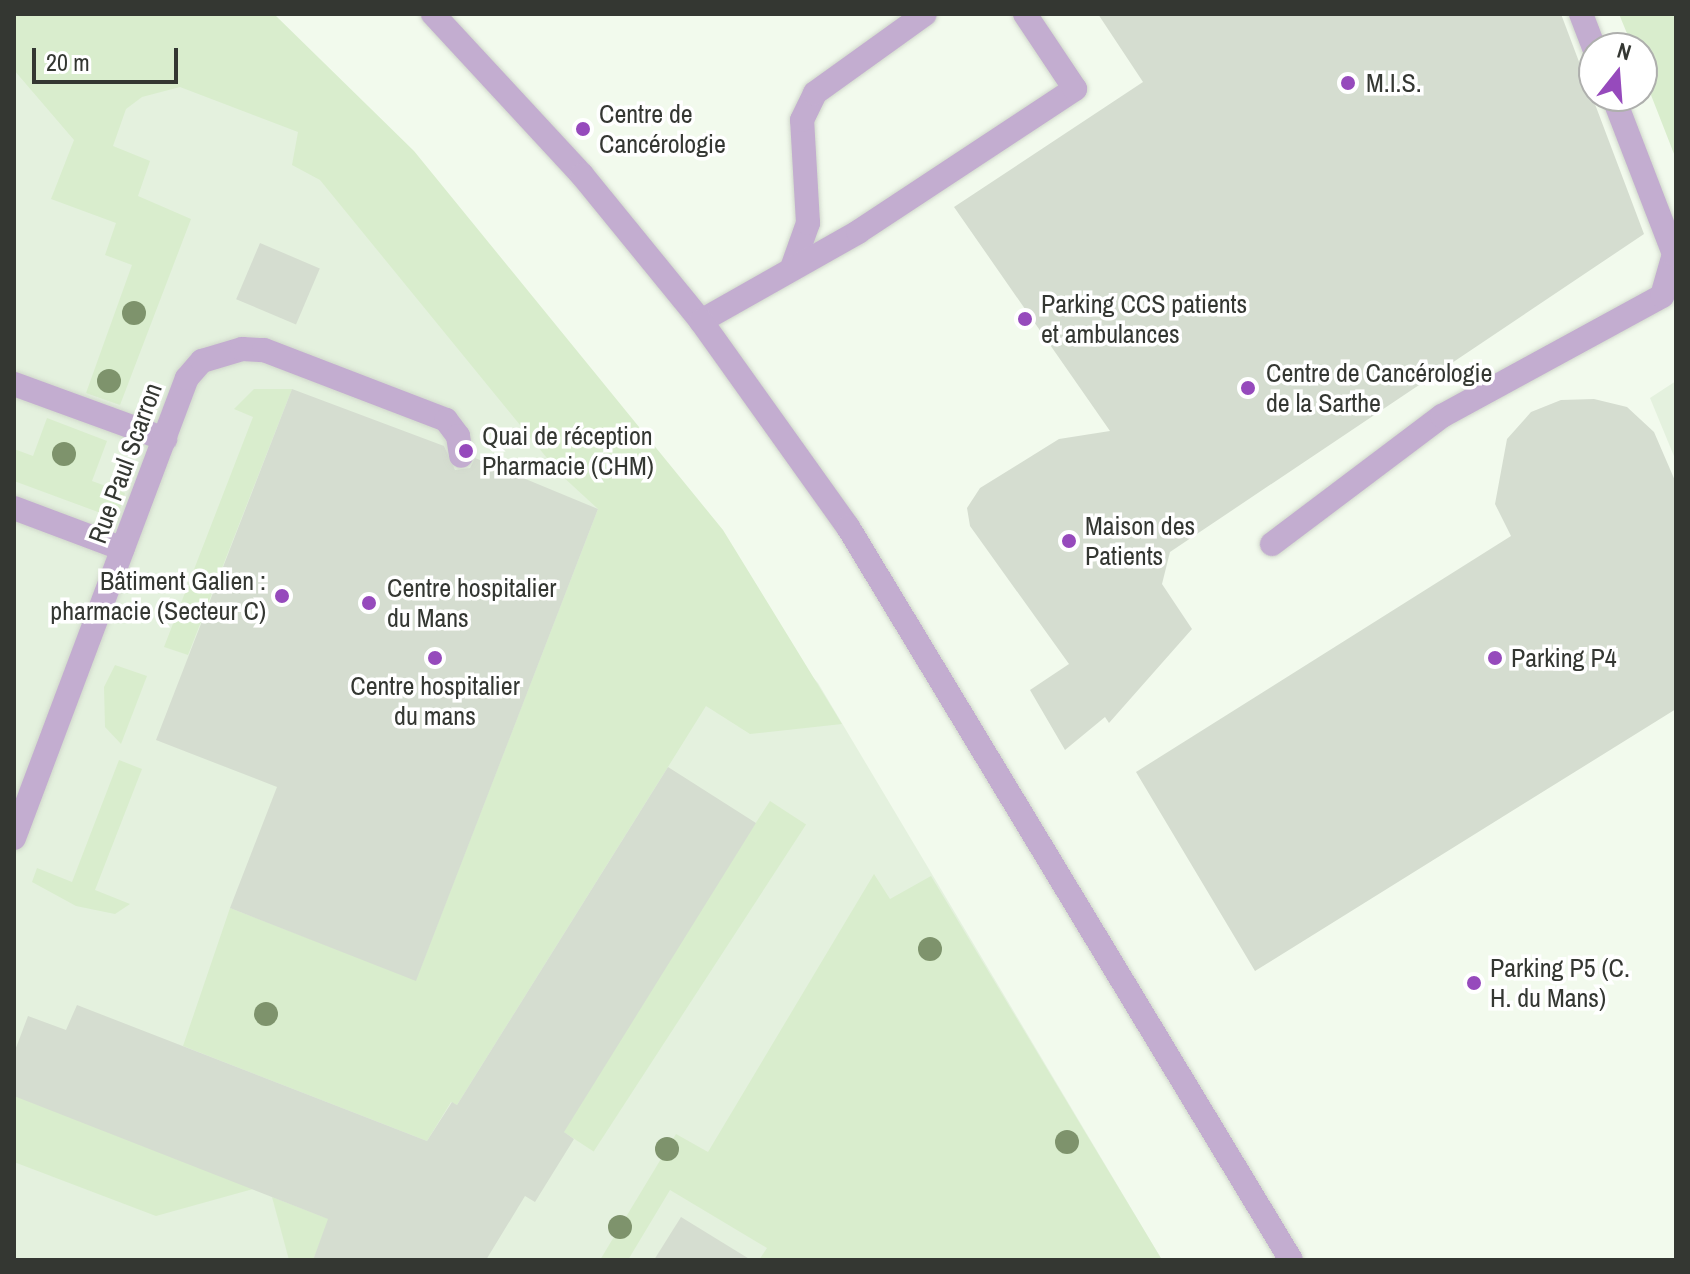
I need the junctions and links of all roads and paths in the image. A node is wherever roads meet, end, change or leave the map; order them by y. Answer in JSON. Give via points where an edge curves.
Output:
{"nodes":[{"id":1,"x":433,"y":14,"type":"edge"},
{"id":2,"x":925,"y":14,"type":"edge"},
{"id":3,"x":1025,"y":14,"type":"edge"},
{"id":4,"x":1619,"y":112,"type":"edge"},
{"id":5,"x":792,"y":268,"type":"junction"},
{"id":6,"x":701,"y":321,"type":"junction"},
{"id":7,"x":14,"y":384,"type":"edge"},
{"id":8,"x":165,"y":439,"type":"junction"},
{"id":9,"x":461,"y":456,"type":"dead end"},
{"id":10,"x":14,"y":508,"type":"edge"},
{"id":11,"x":1272,"y":544,"type":"dead end"},
{"id":12,"x":123,"y":549,"type":"junction"},
{"id":13,"x":14,"y":838,"type":"edge"},
{"id":14,"x":1291,"y":1260,"type":"edge"}],
"edges":[{"from":1,"to":6,"type":"street","via":[[582,175]]},
{"from":2,"to":5,"type":"street","via":[[815,93],[802,120],[808,223]]},
{"from":3,"to":5,"type":"street","via":[[1075,89]]},
{"from":4,"to":11,"type":"street","via":[[1674,254],[1662,296],[1442,416]]},
{"from":5,"to":6,"type":"street"},
{"from":6,"to":14,"type":"street","via":[[856,540]]},
{"from":7,"to":8,"type":"street"},
{"from":8,"to":9,"type":"street","name":"Rue Paul Scarron","via":[[187,378],[221,353],[264,350],[446,420],[458,436]]},
{"from":8,"to":12,"type":"street","name":"Rue Paul Scarron"},
{"from":10,"to":12,"type":"street"},
{"from":12,"to":13,"type":"street","name":"Rue Paul Scarron"}]}
